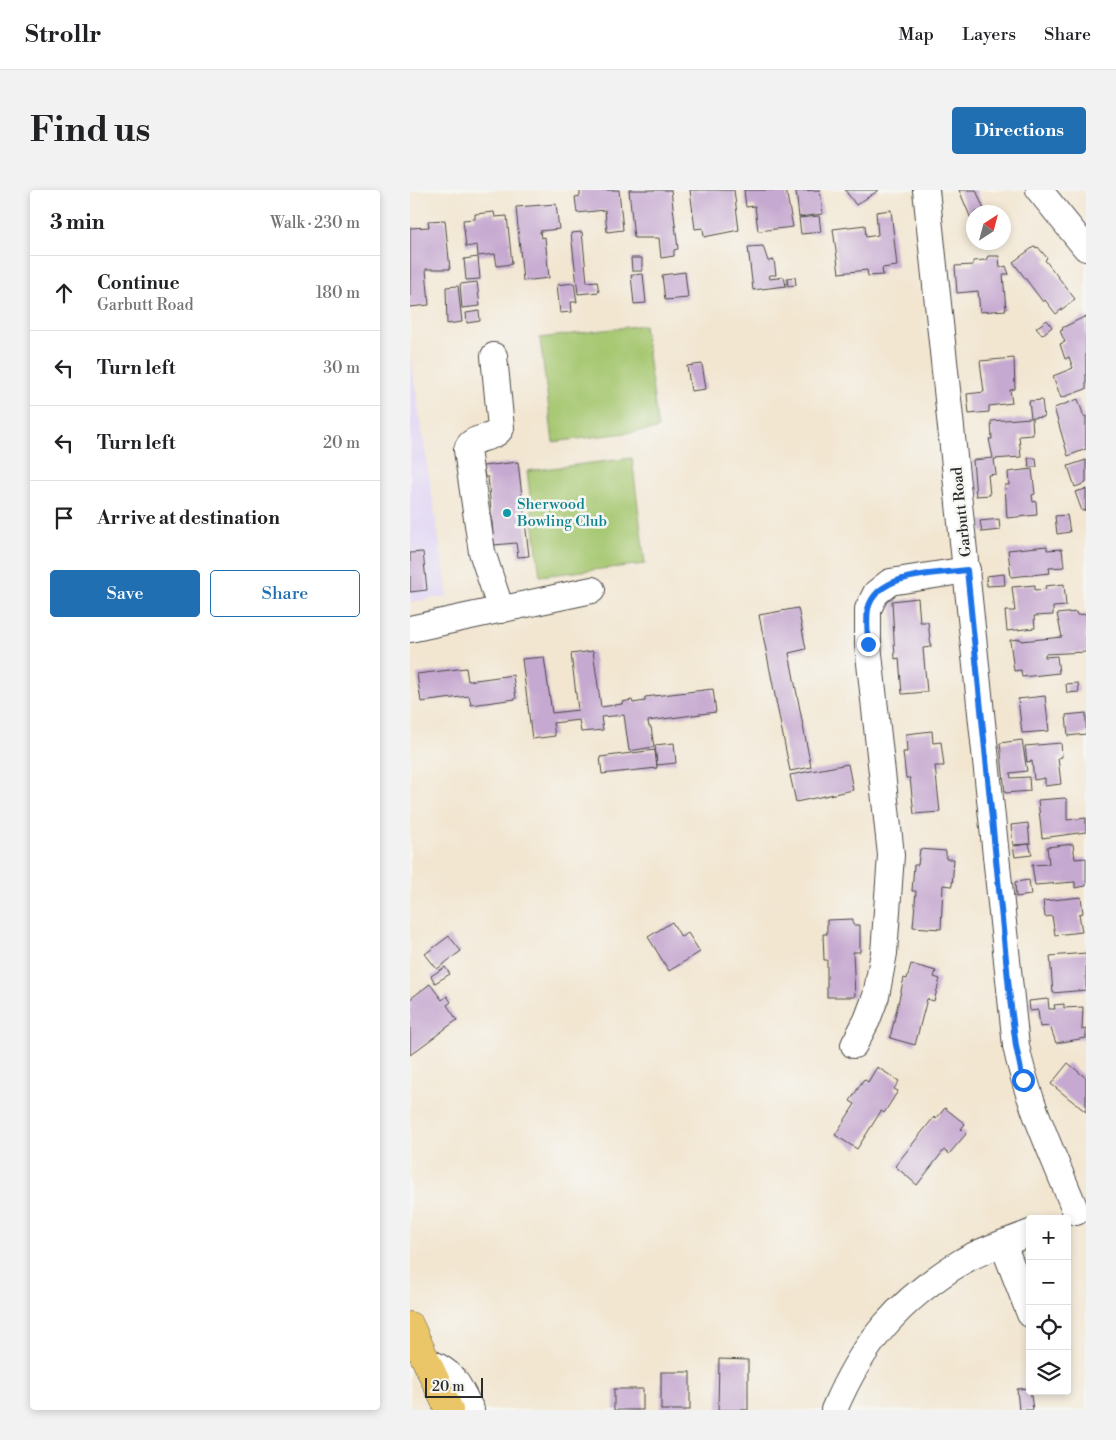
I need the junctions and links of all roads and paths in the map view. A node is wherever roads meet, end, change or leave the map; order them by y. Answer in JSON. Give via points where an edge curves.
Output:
{"nodes":[{"id":1,"x":926,"y":190,"type":"edge"},
{"id":2,"x":1039,"y":190,"type":"edge"},
{"id":3,"x":1086,"y":248,"type":"edge"},
{"id":4,"x":494,"y":356,"type":"dead end"},
{"id":5,"x":967,"y":570,"type":"junction"},
{"id":6,"x":592,"y":590,"type":"dead end"},
{"id":7,"x":501,"y":610,"type":"junction"},
{"id":8,"x":410,"y":629,"type":"edge"},
{"id":9,"x":854,"y":1045,"type":"dead end"},
{"id":10,"x":1075,"y":1213,"type":"edge"},
{"id":11,"x":1026,"y":1234,"type":"edge"},
{"id":12,"x":1003,"y":1244,"type":"junction"},
{"id":13,"x":1027,"y":1305,"type":"edge"},
{"id":14,"x":410,"y":1326,"type":"edge"},
{"id":15,"x":428,"y":1362,"type":"junction"},
{"id":16,"x":449,"y":1410,"type":"edge"},
{"id":17,"x":471,"y":1410,"type":"edge"},
{"id":18,"x":834,"y":1410,"type":"edge"}],
"edges":[{"from":1,"to":5,"type":"street","name":"Garbutt Road"},
{"from":2,"to":3,"type":"street"},
{"from":4,"to":7,"type":"street","via":[[500,428],[494,435],[473,441],[467,450],[482,552]]},
{"from":5,"to":9,"type":"street","via":[[890,582],[876,593],[868,608],[868,644],[891,855],[884,953],[876,996]]},
{"from":5,"to":10,"type":"street","name":"Garbutt Road","via":[[1016,1046],[1023,1080]]},
{"from":6,"to":7,"type":"street"},
{"from":7,"to":8,"type":"street"},
{"from":11,"to":12,"type":"street"},
{"from":12,"to":13,"type":"street"},
{"from":12,"to":18,"type":"street","via":[[965,1260],[906,1303],[860,1356]]},
{"from":14,"to":15,"type":"main road"},
{"from":15,"to":16,"type":"main road"},
{"from":15,"to":17,"type":"street","via":[[448,1371]]}]}
